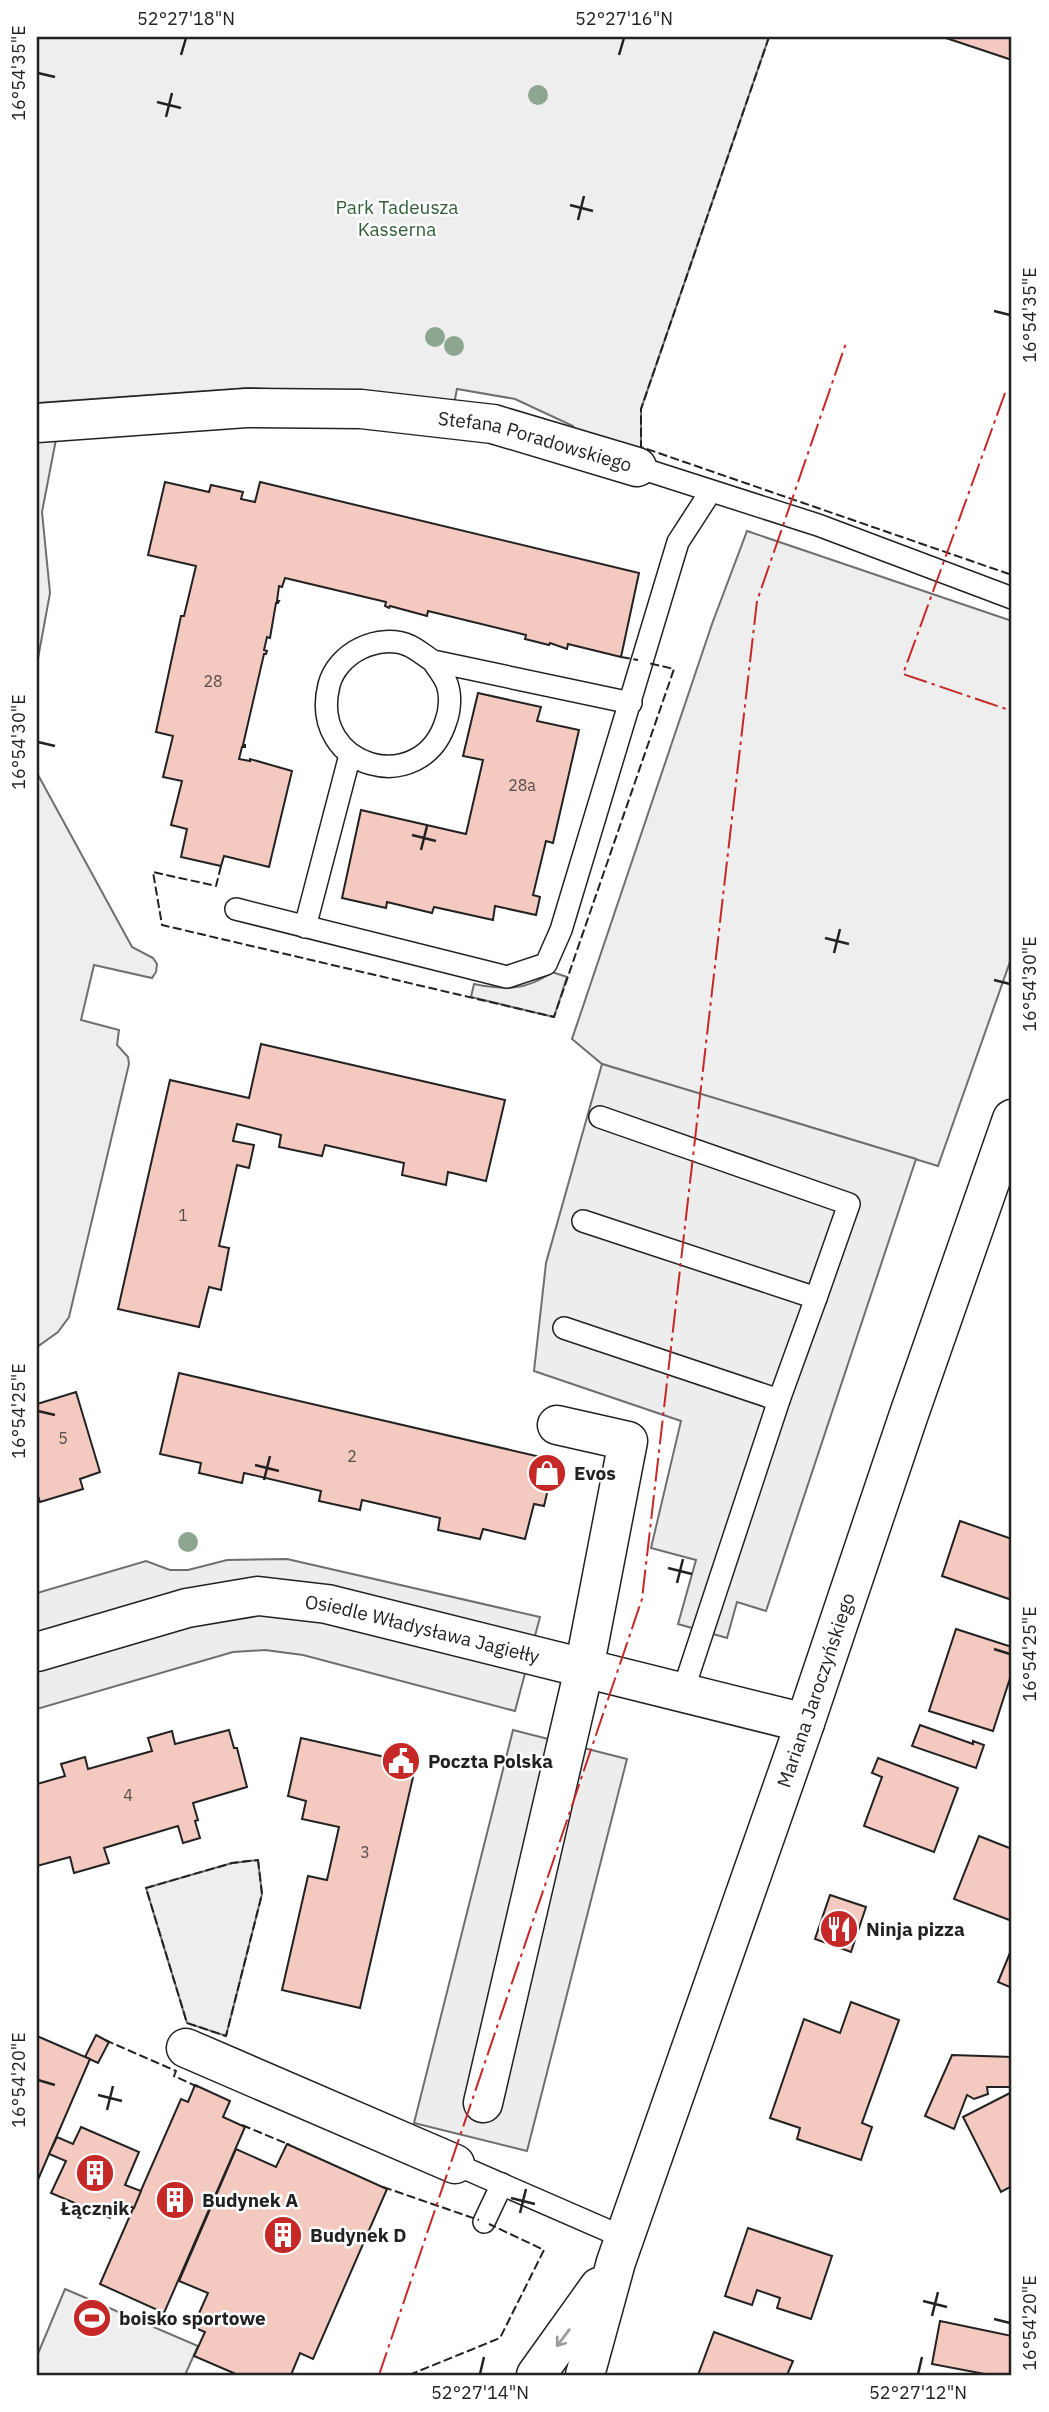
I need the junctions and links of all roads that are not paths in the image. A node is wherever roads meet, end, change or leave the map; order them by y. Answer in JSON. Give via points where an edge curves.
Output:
{"nodes":[{"id":1,"x":37,"y":423,"type":"edge"},
{"id":2,"x":637,"y":467,"type":"joint"},
{"id":3,"x":711,"y":491,"type":"junction"},
{"id":4,"x":1012,"y":598,"type":"edge"},
{"id":5,"x":433,"y":661,"type":"junction"},
{"id":6,"x":631,"y":704,"type":"junction"},
{"id":7,"x":350,"y":755,"type":"junction"},
{"id":8,"x":236,"y":909,"type":"dead end"},
{"id":9,"x":305,"y":927,"type":"junction"},
{"id":10,"x":600,"y":1117,"type":"dead end"},
{"id":11,"x":1012,"y":1119,"type":"edge"},
{"id":12,"x":583,"y":1221,"type":"dead end"},
{"id":13,"x":816,"y":1298,"type":"junction"},
{"id":14,"x":564,"y":1328,"type":"dead end"},
{"id":15,"x":779,"y":1399,"type":"junction"},
{"id":16,"x":557,"y":1426,"type":"dead end"},
{"id":17,"x":37,"y":1652,"type":"edge"},
{"id":18,"x":584,"y":1669,"type":"junction"},
{"id":19,"x":683,"y":1691,"type":"junction"},
{"id":20,"x":805,"y":1723,"type":"junction"},
{"id":21,"x":186,"y":2048,"type":"dead end"},
{"id":22,"x":483,"y":2103,"type":"dead end"},
{"id":23,"x":455,"y":2164,"type":"joint"},
{"id":24,"x":502,"y":2184,"type":"junction"},
{"id":25,"x":484,"y":2221,"type":"dead end"},
{"id":26,"x":620,"y":2250,"type":"junction"},
{"id":27,"x":536,"y":2375,"type":"edge"},
{"id":28,"x":585,"y":2375,"type":"edge"}],
"edges":[{"from":1,"to":2,"type":"street","name":"Stefana Poradowskiego","via":[[246,408],[361,409],[493,424]]},
{"from":2,"to":3,"type":"lane","name":"Stefana Poradowskiego"},
{"from":3,"to":4,"type":"lane","name":"Stefana Poradowskiego","via":[[818,525]]},
{"from":3,"to":6,"type":"lane","via":[[678,542]]},
{"from":5,"to":6,"type":"lane"},
{"from":5,"to":7,"type":"lane","via":[[447,684],[450,710],[442,735],[424,755],[400,765],[374,766]]},
{"from":5,"to":7,"type":"lane","via":[[408,645],[379,642],[351,652],[331,675],[324,704],[331,733]]},
{"from":6,"to":9,"type":"lane","via":[[561,930],[546,964],[507,976]]},
{"from":7,"to":9,"type":"lane"},
{"from":8,"to":9,"type":"lane"},
{"from":10,"to":13,"type":"lane","via":[[849,1204]]},
{"from":11,"to":20,"type":"street","name":"Mariana Jaroczyńskiego"},
{"from":12,"to":13,"type":"lane"},
{"from":13,"to":15,"type":"lane"},
{"from":14,"to":15,"type":"lane"},
{"from":15,"to":19,"type":"lane"},
{"from":16,"to":18,"type":"street","via":[[628,1441]]},
{"from":17,"to":18,"type":"street","name":"Osiedle Władysława Jagiełły","via":[[187,1608],[258,1596],[327,1604]]},
{"from":18,"to":19,"type":"street","name":"Osiedle Władysława Jagiełły"},
{"from":18,"to":22,"type":"street"},
{"from":19,"to":20,"type":"street","name":"Osiedle Władysława Jagiełły"},
{"from":20,"to":26,"type":"street","name":"Mariana Jaroczyńskiego"},
{"from":21,"to":23,"type":"street"},
{"from":23,"to":24,"type":"lane"},
{"from":24,"to":25,"type":"lane"},
{"from":24,"to":26,"type":"lane"},
{"from":26,"to":27,"type":"street","name":"Mariana Jaroczyńskiego","one_way":true},
{"from":26,"to":28,"type":"street","name":"Mariana Jaroczyńskiego"}]}
